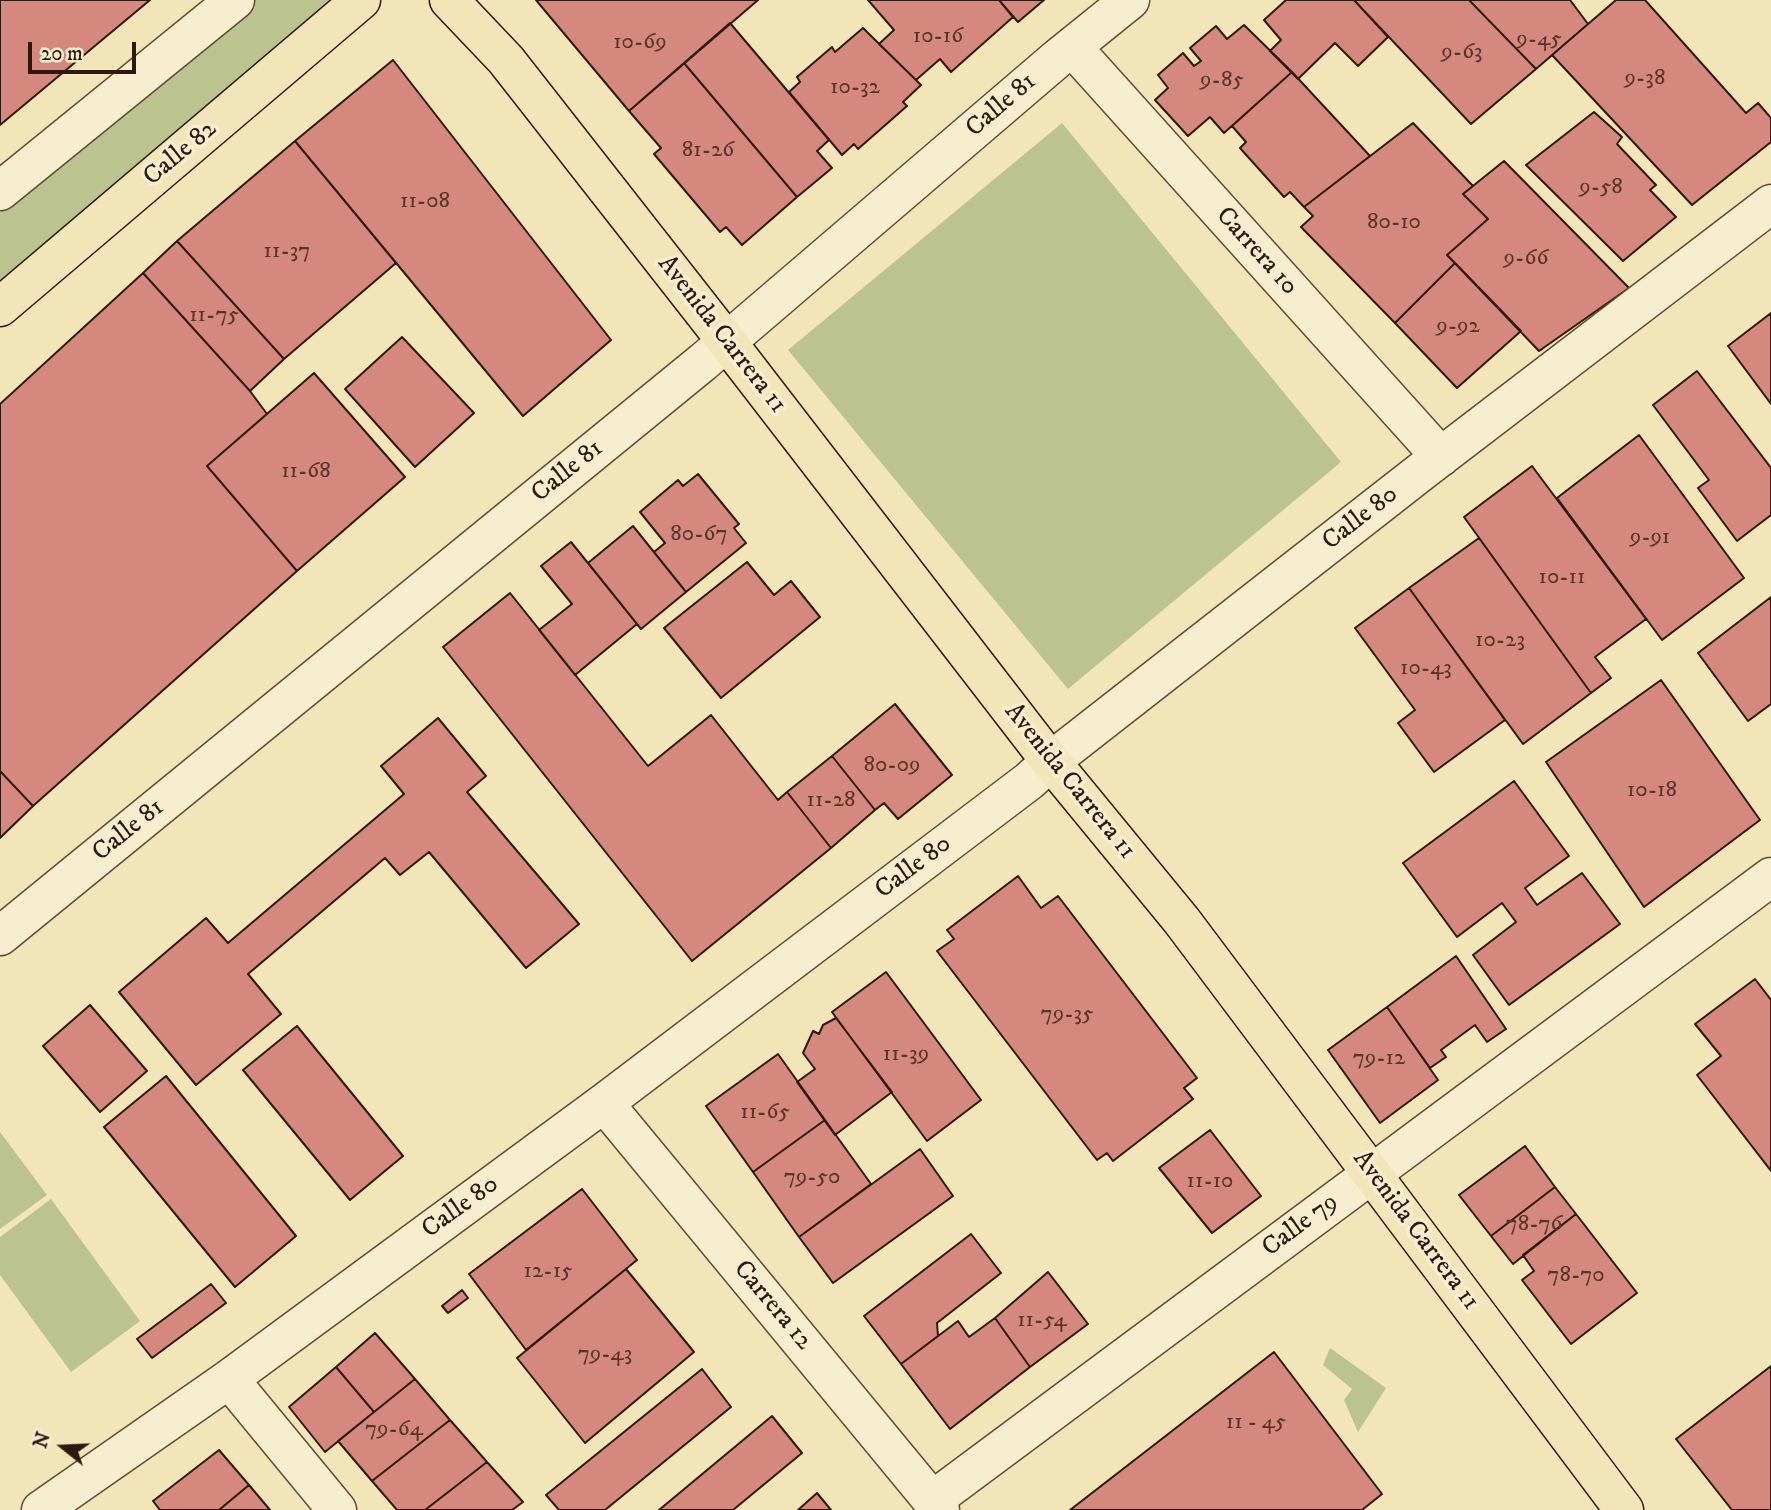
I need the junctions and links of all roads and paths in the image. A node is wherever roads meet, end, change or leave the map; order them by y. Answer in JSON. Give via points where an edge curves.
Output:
{"nodes":[{"id":1,"x":235,"y":0,"type":"edge"},
{"id":2,"x":361,"y":0,"type":"edge"},
{"id":3,"x":449,"y":0,"type":"edge"},
{"id":4,"x":478,"y":0,"type":"edge"},
{"id":5,"x":1130,"y":0,"type":"edge"},
{"id":6,"x":1065,"y":53,"type":"junction"},
{"id":7,"x":506,"y":60,"type":"junction"},
{"id":8,"x":0,"y":191,"type":"edge"},
{"id":9,"x":1771,"y":204,"type":"edge"},
{"id":10,"x":0,"y":307,"type":"edge"},
{"id":11,"x":727,"y":342,"type":"junction"},
{"id":12,"x":1432,"y":464,"type":"junction"},
{"id":13,"x":1051,"y":761,"type":"junction"},
{"id":14,"x":1771,"y":877,"type":"edge"},
{"id":15,"x":0,"y":936,"type":"edge"},
{"id":16,"x":604,"y":1103,"type":"junction"},
{"id":17,"x":1372,"y":1174,"type":"junction"},
{"id":18,"x":229,"y":1379,"type":"junction"},
{"id":19,"x":937,"y":1505,"type":"edge"},
{"id":20,"x":41,"y":1510,"type":"edge"},
{"id":21,"x":337,"y":1510,"type":"edge"},
{"id":22,"x":1624,"y":1510,"type":"edge"}],
"edges":[{"from":1,"to":8,"type":"street"},
{"from":2,"to":10,"type":"main road","name":"Calle 82"},
{"from":3,"to":7,"type":"main road","name":"Avenida Carrera 11"},
{"from":4,"to":7,"type":"main road","name":"Avenida Carrera 11"},
{"from":5,"to":6,"type":"street","name":"Calle 81"},
{"from":6,"to":11,"type":"street","name":"Calle 81"},
{"from":6,"to":12,"type":"street","name":"Carrera 10"},
{"from":7,"to":11,"type":"main road","name":"Avenida Carrera 11"},
{"from":9,"to":12,"type":"street","name":"Calle 80"},
{"from":11,"to":13,"type":"main road","name":"Avenida Carrera 11"},
{"from":11,"to":15,"type":"street","name":"Calle 81"},
{"from":12,"to":13,"type":"street","name":"Calle 80"},
{"from":13,"to":16,"type":"street","name":"Calle 80"},
{"from":13,"to":17,"type":"main road","name":"Avenida Carrera 11","via":[[1182,921]]},
{"from":14,"to":17,"type":"street","name":"Calle 79"},
{"from":16,"to":18,"type":"street","name":"Calle 80"},
{"from":16,"to":19,"type":"street","name":"Carrera 12"},
{"from":17,"to":19,"type":"street","name":"Calle 79"},
{"from":17,"to":22,"type":"main road","name":"Avenida Carrera 11"},
{"from":18,"to":20,"type":"street","name":"Calle 80"},
{"from":18,"to":21,"type":"street"}]}
